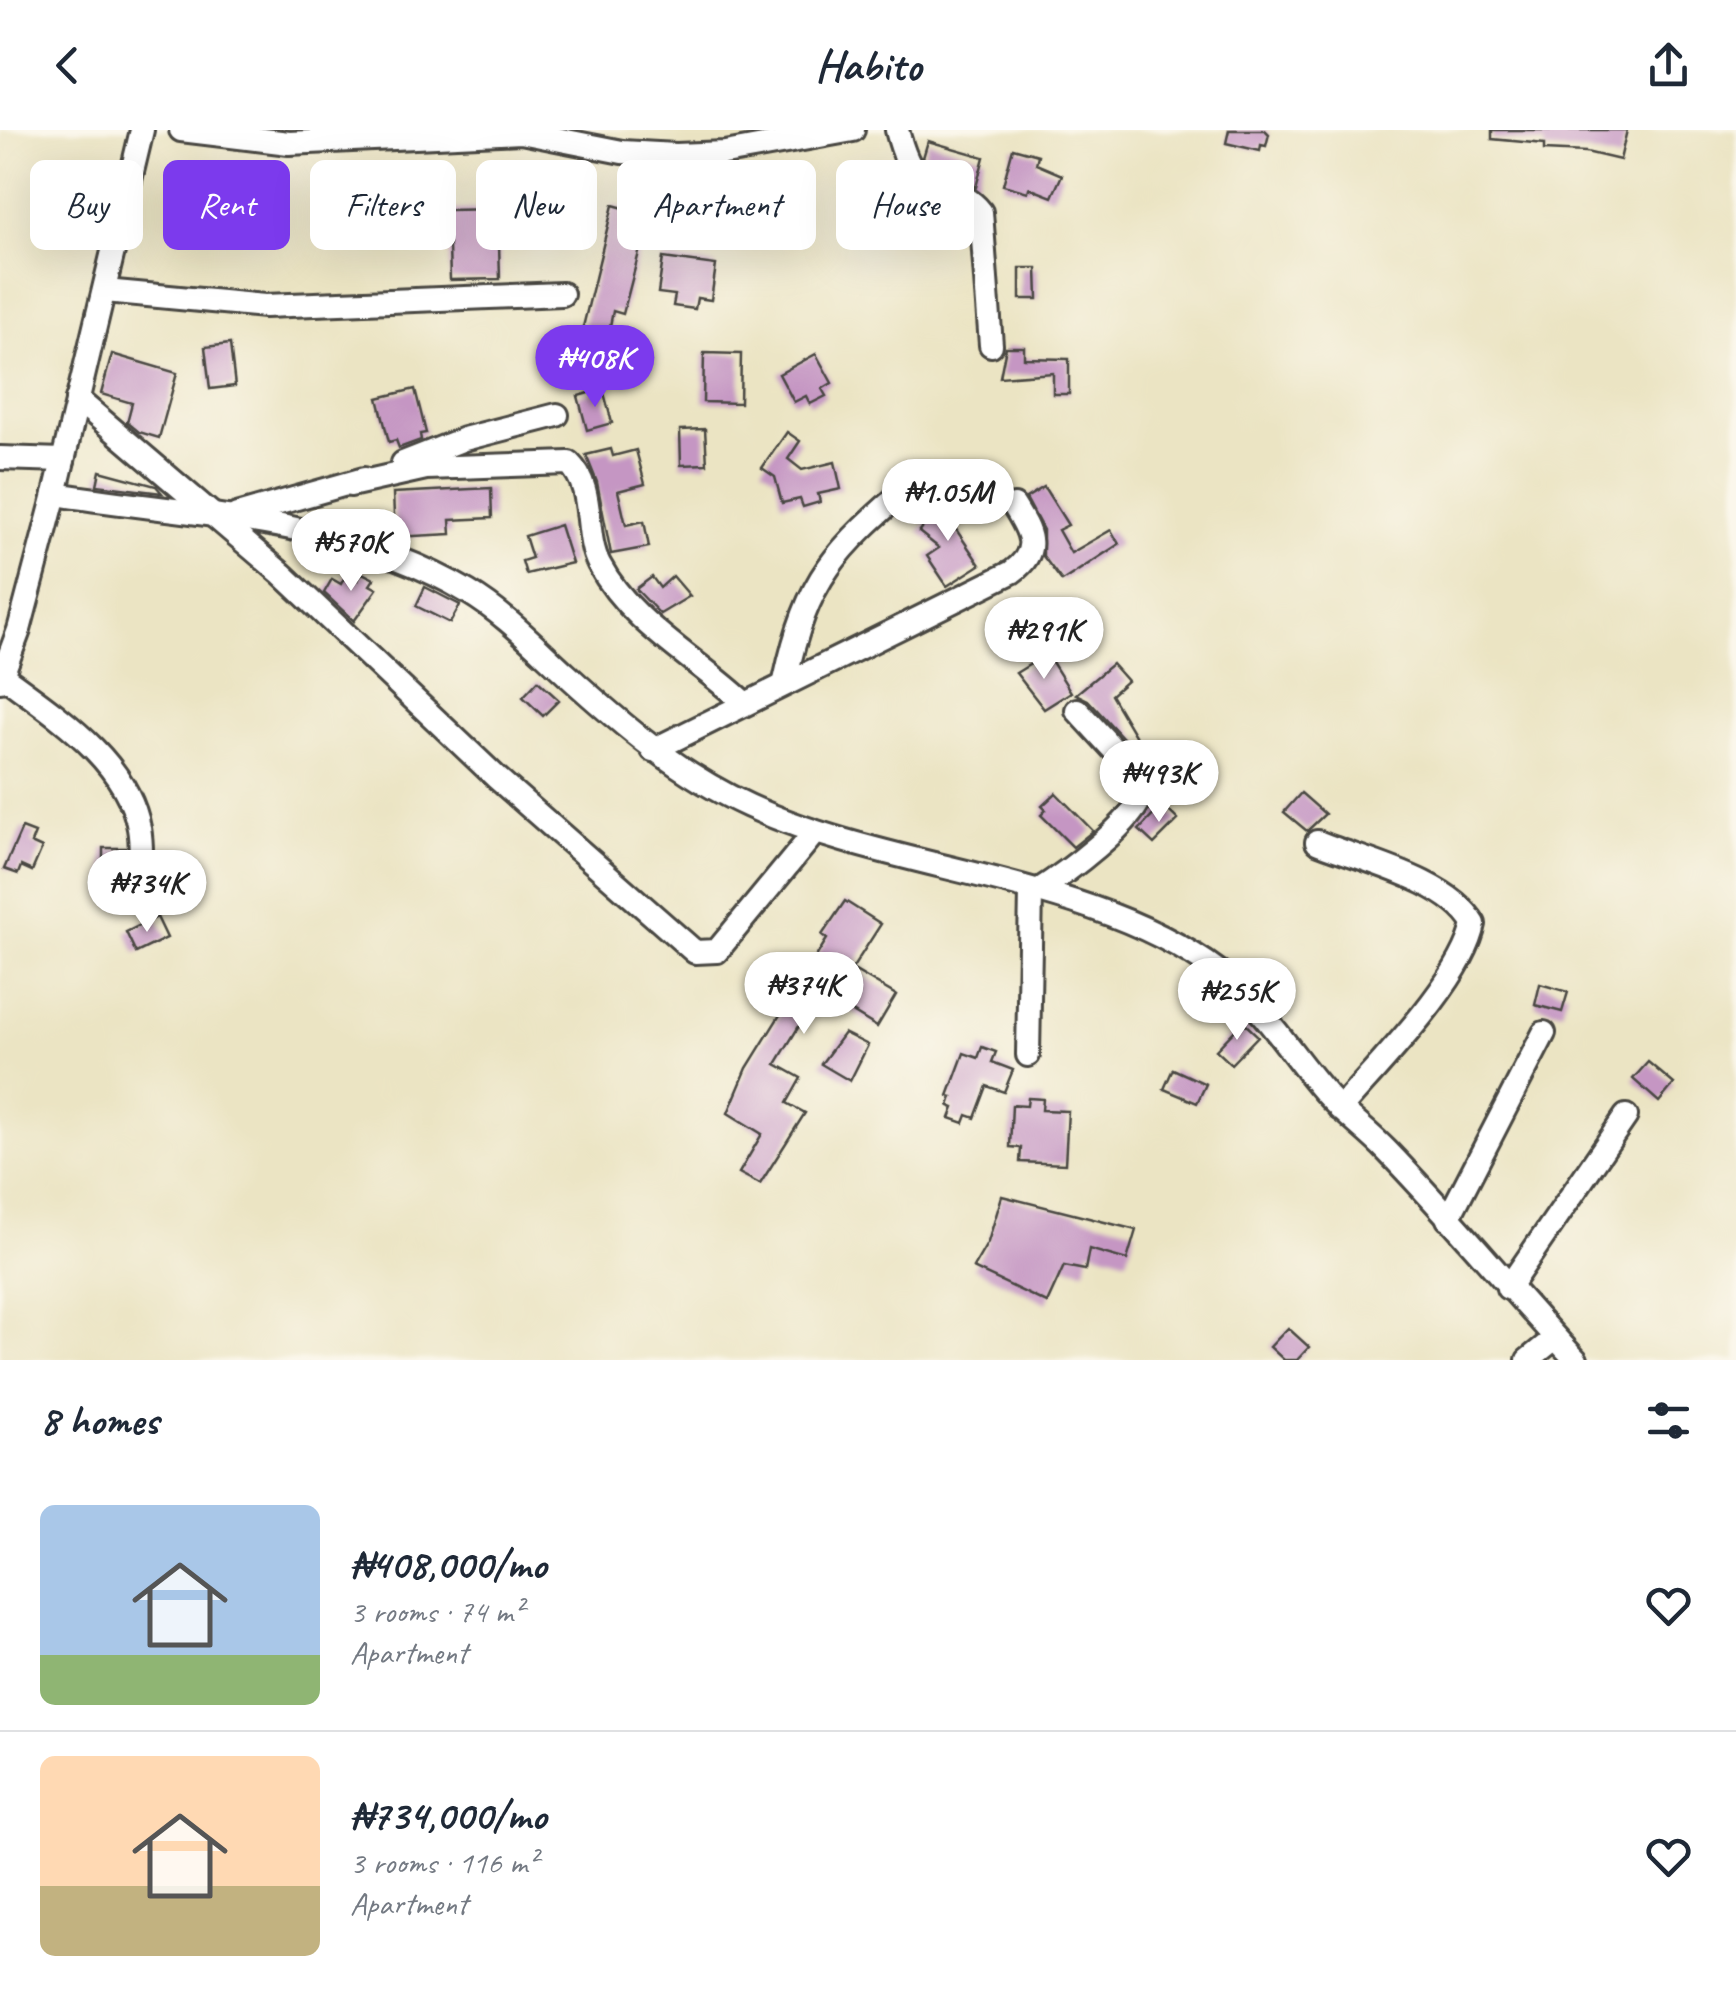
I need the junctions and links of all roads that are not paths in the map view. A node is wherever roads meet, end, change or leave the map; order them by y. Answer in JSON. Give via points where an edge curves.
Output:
{"nodes":[{"id":1,"x":142,"y":130,"type":"edge"},
{"id":2,"x":182,"y":130,"type":"edge"},
{"id":3,"x":852,"y":130,"type":"edge"},
{"id":4,"x":897,"y":130,"type":"edge"},
{"id":5,"x":105,"y":291,"type":"junction"},
{"id":6,"x":562,"y":294,"type":"dead end"},
{"id":7,"x":991,"y":345,"type":"dead end"},
{"id":8,"x":77,"y":399,"type":"junction"},
{"id":9,"x":557,"y":415,"type":"dead end"},
{"id":10,"x":0,"y":458,"type":"edge"},
{"id":11,"x":63,"y":460,"type":"junction"},
{"id":12,"x":916,"y":480,"type":"dead end"},
{"id":13,"x":350,"y":485,"type":"junction"},
{"id":14,"x":55,"y":494,"type":"junction"},
{"id":15,"x":1014,"y":506,"type":"dead end"},
{"id":16,"x":224,"y":516,"type":"junction"},
{"id":17,"x":1,"y":678,"type":"edge"},
{"id":18,"x":785,"y":681,"type":"junction"},
{"id":19,"x":743,"y":702,"type":"junction"},
{"id":20,"x":1077,"y":710,"type":"dead end"},
{"id":21,"x":653,"y":750,"type":"junction"},
{"id":22,"x":815,"y":832,"type":"junction"},
{"id":23,"x":1317,"y":842,"type":"dead end"},
{"id":24,"x":1033,"y":891,"type":"junction"},
{"id":25,"x":139,"y":897,"type":"dead end"},
{"id":26,"x":1544,"y":1033,"type":"dead end"},
{"id":27,"x":1028,"y":1054,"type":"dead end"},
{"id":28,"x":1340,"y":1110,"type":"junction"},
{"id":29,"x":1626,"y":1116,"type":"dead end"},
{"id":30,"x":1448,"y":1219,"type":"junction"},
{"id":31,"x":1508,"y":1288,"type":"junction"},
{"id":32,"x":1556,"y":1338,"type":"junction"},
{"id":33,"x":1528,"y":1360,"type":"edge"},
{"id":34,"x":1576,"y":1360,"type":"edge"}],
"edges":[{"from":1,"to":5,"type":"street"},
{"from":2,"to":3,"type":"street","via":[[289,144],[521,132],[676,155]]},
{"from":4,"to":7,"type":"street","via":[[917,180],[937,193],[968,199],[981,212]]},
{"from":5,"to":6,"type":"street","via":[[265,306]]},
{"from":5,"to":8,"type":"street"},
{"from":8,"to":11,"type":"street"},
{"from":8,"to":16,"type":"street"},
{"from":9,"to":13,"type":"street","via":[[464,439]]},
{"from":10,"to":11,"type":"street"},
{"from":11,"to":14,"type":"street"},
{"from":12,"to":18,"type":"street","via":[[828,562],[797,626]]},
{"from":13,"to":16,"type":"street"},
{"from":13,"to":19,"type":"street","via":[[426,468],[569,463],[585,493],[598,562],[658,632]]},
{"from":14,"to":16,"type":"street"},
{"from":14,"to":17,"type":"street"},
{"from":15,"to":18,"type":"street","via":[[1029,529],[1027,561]]},
{"from":16,"to":21,"type":"street","via":[[344,539],[466,591]]},
{"from":16,"to":22,"type":"street","via":[[497,778],[695,952],[717,951]]},
{"from":17,"to":25,"type":"street","via":[[87,744],[132,800],[140,830]]},
{"from":18,"to":19,"type":"street"},
{"from":19,"to":21,"type":"street"},
{"from":20,"to":24,"type":"street","via":[[1136,774],[1143,792],[1127,817],[1063,875]]},
{"from":21,"to":22,"type":"street","via":[[748,806]]},
{"from":22,"to":24,"type":"street"},
{"from":23,"to":28,"type":"street","via":[[1440,891],[1463,905],[1474,924],[1448,978]]},
{"from":24,"to":27,"type":"street"},
{"from":24,"to":28,"type":"street","via":[[1113,918],[1220,973]]},
{"from":26,"to":30,"type":"street"},
{"from":28,"to":30,"type":"street"},
{"from":29,"to":31,"type":"street"},
{"from":30,"to":31,"type":"street"},
{"from":31,"to":32,"type":"street"},
{"from":32,"to":33,"type":"street"},
{"from":32,"to":34,"type":"street"}]}
